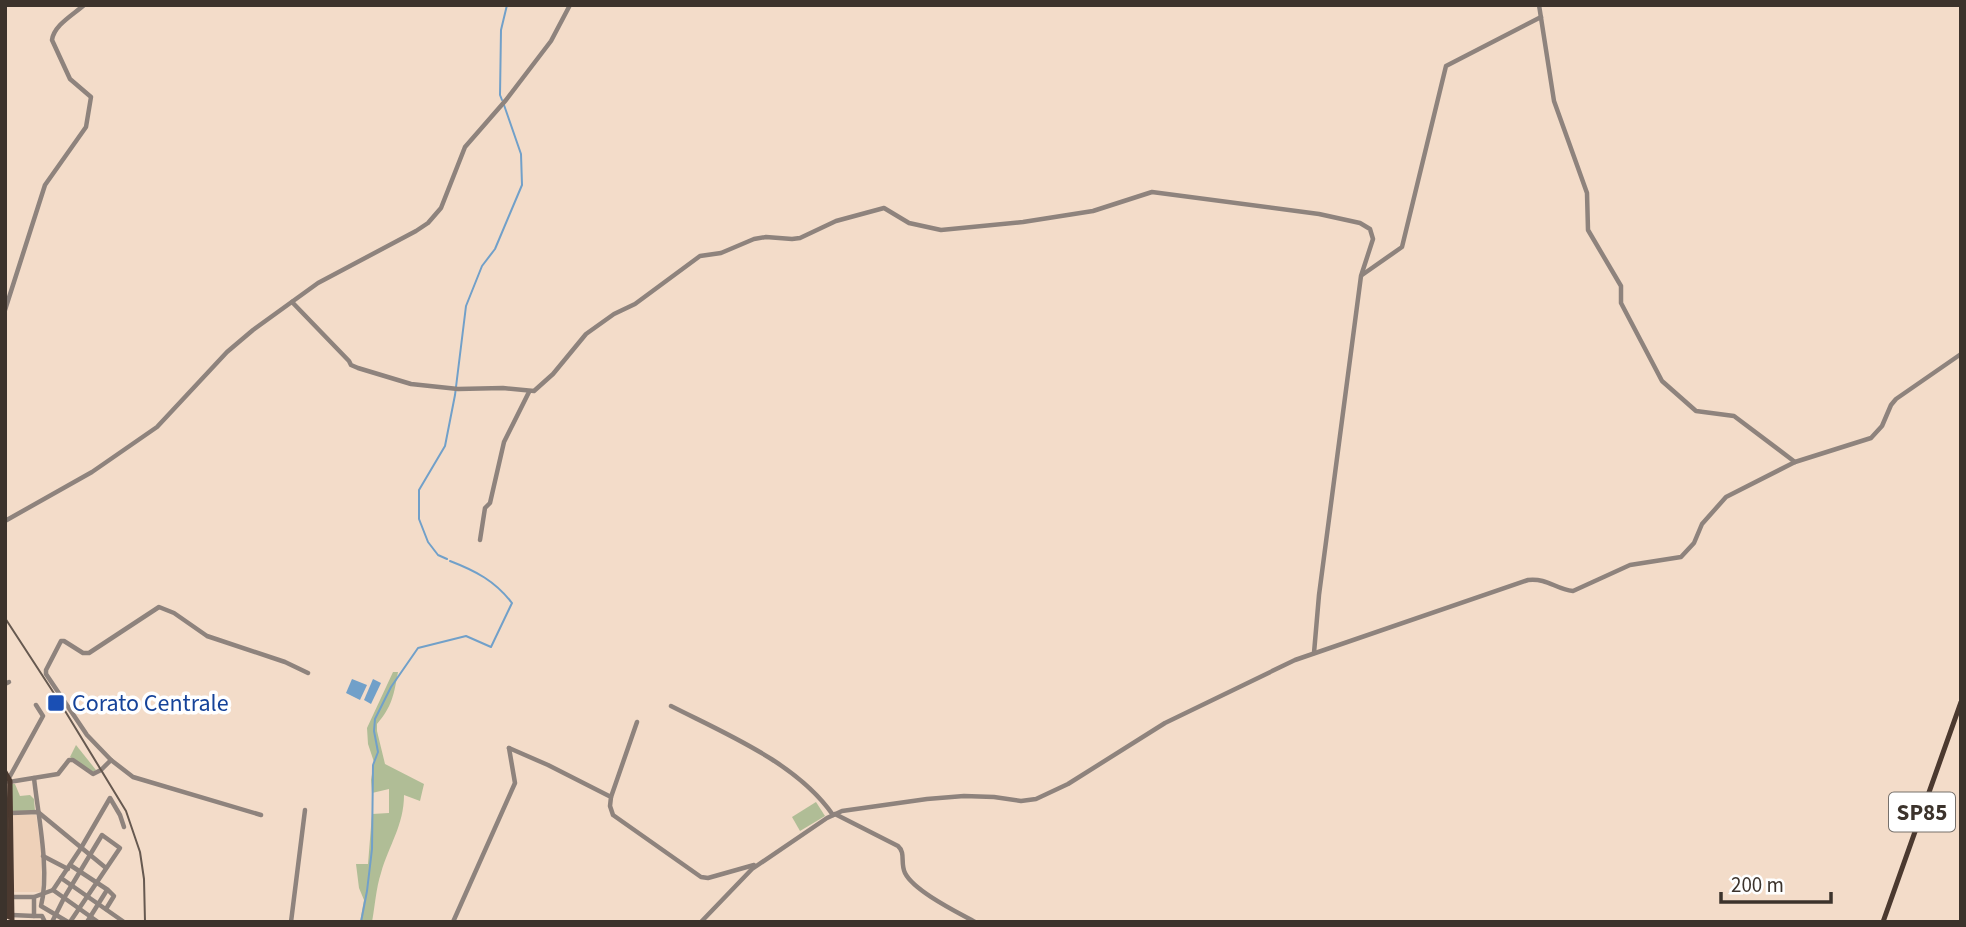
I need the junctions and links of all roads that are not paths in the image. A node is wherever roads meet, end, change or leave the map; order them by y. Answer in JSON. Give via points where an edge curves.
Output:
{"nodes":[{"id":1,"x":84,"y":5,"type":"edge"},
{"id":2,"x":570,"y":5,"type":"edge"},
{"id":3,"x":1539,"y":5,"type":"edge"},
{"id":4,"x":1541,"y":17,"type":"junction"},
{"id":5,"x":1361,"y":276,"type":"junction"},
{"id":6,"x":292,"y":302,"type":"junction"},
{"id":7,"x":5,"y":310,"type":"edge"},
{"id":8,"x":1961,"y":354,"type":"edge"},
{"id":9,"x":529,"y":392,"type":"junction"},
{"id":10,"x":1796,"y":462,"type":"junction"},
{"id":11,"x":5,"y":521,"type":"edge"},
{"id":12,"x":480,"y":540,"type":"dead end"},
{"id":13,"x":1314,"y":653,"type":"junction"},
{"id":14,"x":308,"y":673,"type":"dead end"},
{"id":15,"x":1961,"y":702,"type":"edge"},
{"id":16,"x":36,"y":705,"type":"dead end"},
{"id":17,"x":671,"y":706,"type":"dead end"},
{"id":18,"x":637,"y":722,"type":"dead end"},
{"id":19,"x":111,"y":760,"type":"junction"},
{"id":20,"x":34,"y":778,"type":"junction"},
{"id":21,"x":7,"y":780,"type":"edge"},
{"id":22,"x":611,"y":797,"type":"junction"},
{"id":23,"x":6,"y":803,"type":"edge"},
{"id":24,"x":305,"y":810,"type":"dead end"},
{"id":25,"x":38,"y":812,"type":"junction"},
{"id":26,"x":834,"y":814,"type":"junction"},
{"id":27,"x":261,"y":815,"type":"dead end"},
{"id":28,"x":8,"y":817,"type":"edge"},
{"id":29,"x":124,"y":827,"type":"dead end"},
{"id":30,"x":6,"y":833,"type":"edge"},
{"id":31,"x":6,"y":845,"type":"edge"},
{"id":32,"x":81,"y":848,"type":"junction"},
{"id":33,"x":91,"y":854,"type":"junction"},
{"id":34,"x":43,"y":856,"type":"junction"},
{"id":35,"x":6,"y":862,"type":"edge"},
{"id":36,"x":757,"y":864,"type":"junction"},
{"id":37,"x":69,"y":867,"type":"junction"},
{"id":38,"x":106,"y":868,"type":"junction"},
{"id":39,"x":81,"y":872,"type":"junction"},
{"id":40,"x":7,"y":877,"type":"edge"},
{"id":41,"x":61,"y":878,"type":"junction"},
{"id":42,"x":97,"y":883,"type":"junction"},
{"id":43,"x":72,"y":887,"type":"junction"},
{"id":44,"x":52,"y":890,"type":"junction"},
{"id":45,"x":107,"y":890,"type":"junction"},
{"id":46,"x":44,"y":894,"type":"junction"},
{"id":47,"x":87,"y":896,"type":"junction"},
{"id":48,"x":9,"y":897,"type":"edge"},
{"id":49,"x":34,"y":897,"type":"junction"},
{"id":50,"x":64,"y":898,"type":"junction"},
{"id":51,"x":99,"y":905,"type":"junction"},
{"id":52,"x":78,"y":908,"type":"junction"},
{"id":53,"x":106,"y":909,"type":"junction"},
{"id":54,"x":56,"y":914,"type":"junction"},
{"id":55,"x":113,"y":914,"type":"junction"},
{"id":56,"x":34,"y":916,"type":"junction"},
{"id":57,"x":9,"y":918,"type":"edge"},
{"id":58,"x":89,"y":919,"type":"edge"},
{"id":59,"x":20,"y":922,"type":"edge"},
{"id":60,"x":45,"y":922,"type":"edge"},
{"id":61,"x":52,"y":922,"type":"edge"},
{"id":62,"x":69,"y":922,"type":"edge"},
{"id":63,"x":98,"y":922,"type":"edge"},
{"id":64,"x":108,"y":922,"type":"edge"},
{"id":65,"x":124,"y":922,"type":"edge"},
{"id":66,"x":291,"y":922,"type":"edge"},
{"id":67,"x":453,"y":922,"type":"edge"},
{"id":68,"x":701,"y":922,"type":"edge"},
{"id":69,"x":975,"y":922,"type":"edge"},
{"id":70,"x":1884,"y":922,"type":"edge"}],
"edges":[{"from":1,"to":7,"type":"street","via":[[57,28],[52,40],[70,79],[91,97],[86,127],[45,185]]},
{"from":2,"to":6,"type":"street","via":[[551,41],[465,146],[441,208],[428,223]]},
{"from":3,"to":4,"type":"street"},
{"from":4,"to":5,"type":"street","via":[[1446,66],[1402,247]]},
{"from":4,"to":10,"type":"street","via":[[1554,101],[1587,193],[1588,230],[1621,286],[1621,303],[1662,381],[1696,411],[1734,416]]},
{"from":5,"to":9,"type":"street","via":[[1373,239],[1370,229],[1319,214],[1152,192],[1093,211],[941,230],[909,223],[884,208],[836,221],[800,238],[754,239],[700,256],[586,334],[552,374]]},
{"from":5,"to":13,"type":"street"},
{"from":6,"to":9,"type":"street","via":[[351,365],[411,384]]},
{"from":6,"to":11,"type":"street","via":[[227,352],[157,427],[92,472]]},
{"from":8,"to":10,"type":"street","via":[[1896,399],[1871,438]]},
{"from":9,"to":12,"type":"street","via":[[504,442]]},
{"from":10,"to":13,"type":"street","via":[[1726,497],[1681,557],[1630,565],[1573,591],[1546,580],[1528,580]]},
{"from":13,"to":26,"type":"street","via":[[1165,723],[1036,799],[964,796],[850,808]]},
{"from":14,"to":19,"type":"street","via":[[208,636],[159,607],[89,653],[61,641],[46,674],[87,735]]},
{"from":15,"to":70,"type":"main road","number":"SP85"},
{"from":16,"to":21,"type":"street","via":[[43,716]]},
{"from":17,"to":26,"type":"street","via":[[794,775]]},
{"from":18,"to":22,"type":"street"},
{"from":19,"to":20,"type":"street","via":[[93,774],[69,760],[58,774]]},
{"from":19,"to":27,"type":"street","via":[[133,777]]},
{"from":20,"to":21,"type":"street"},
{"from":20,"to":25,"type":"street"},
{"from":21,"to":23,"type":"main road"},
{"from":21,"to":28,"type":"main road"},
{"from":22,"to":36,"type":"street","via":[[614,815],[701,877]]},
{"from":22,"to":67,"type":"street","via":[[509,748],[514,783]]},
{"from":23,"to":28,"type":"main road"},
{"from":24,"to":66,"type":"street"},
{"from":25,"to":28,"type":"street"},
{"from":25,"to":32,"type":"street"},
{"from":25,"to":34,"type":"street"},
{"from":26,"to":36,"type":"street"},
{"from":26,"to":69,"type":"street","via":[[898,846],[903,850],[905,873],[913,883]]},
{"from":28,"to":30,"type":"main road"},
{"from":28,"to":48,"type":"main road"},
{"from":29,"to":32,"type":"street","via":[[110,798]]},
{"from":30,"to":31,"type":"main road"},
{"from":31,"to":35,"type":"main road"},
{"from":32,"to":33,"type":"street"},
{"from":32,"to":37,"type":"street"},
{"from":33,"to":38,"type":"street"},
{"from":33,"to":38,"type":"street","via":[[102,835],[121,848]]},
{"from":33,"to":39,"type":"street"},
{"from":34,"to":37,"type":"street"},
{"from":34,"to":46,"type":"street"},
{"from":35,"to":40,"type":"main road"},
{"from":36,"to":68,"type":"street"},
{"from":37,"to":39,"type":"street"},
{"from":37,"to":41,"type":"street"},
{"from":38,"to":42,"type":"street"},
{"from":39,"to":42,"type":"street"},
{"from":39,"to":43,"type":"street"},
{"from":40,"to":48,"type":"main road"},
{"from":41,"to":43,"type":"street"},
{"from":41,"to":44,"type":"street"},
{"from":42,"to":45,"type":"street"},
{"from":42,"to":47,"type":"street"},
{"from":43,"to":47,"type":"street"},
{"from":43,"to":50,"type":"street"},
{"from":44,"to":46,"type":"street"},
{"from":44,"to":50,"type":"street"},
{"from":45,"to":51,"type":"street"},
{"from":45,"to":53,"type":"street","via":[[114,896]]},
{"from":46,"to":49,"type":"street"},
{"from":46,"to":54,"type":"street","via":[[41,905]]},
{"from":47,"to":51,"type":"street"},
{"from":47,"to":52,"type":"street"},
{"from":48,"to":49,"type":"street"},
{"from":48,"to":57,"type":"main road"},
{"from":49,"to":56,"type":"street"},
{"from":50,"to":52,"type":"street"},
{"from":50,"to":54,"type":"street"},
{"from":51,"to":53,"type":"street"},
{"from":51,"to":58,"type":"street"},
{"from":52,"to":58,"type":"street"},
{"from":52,"to":62,"type":"street"},
{"from":53,"to":55,"type":"street"},
{"from":54,"to":61,"type":"street"},
{"from":54,"to":62,"type":"street"},
{"from":55,"to":64,"type":"street"},
{"from":55,"to":65,"type":"street"},
{"from":56,"to":57,"type":"street"},
{"from":56,"to":60,"type":"street","via":[[42,916]]},
{"from":57,"to":59,"type":"street"},
{"from":58,"to":63,"type":"street"}]}
